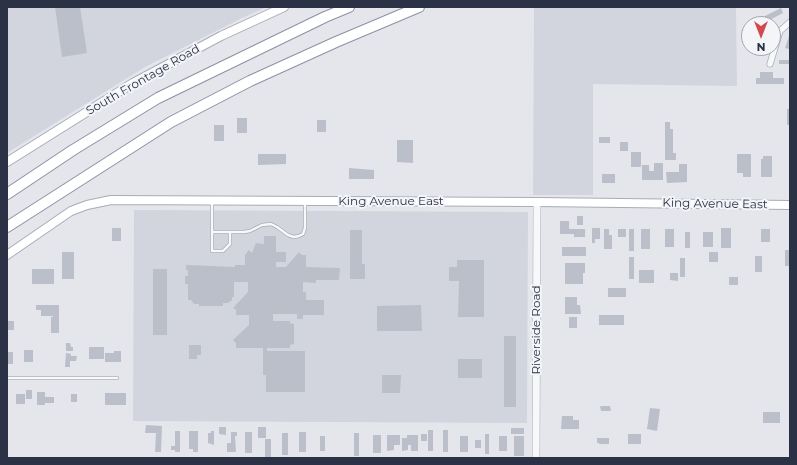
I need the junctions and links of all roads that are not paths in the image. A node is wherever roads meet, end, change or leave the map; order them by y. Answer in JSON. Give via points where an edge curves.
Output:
{"nodes":[{"id":1,"x":284,"y":7,"type":"edge"},
{"id":2,"x":348,"y":7,"type":"edge"},
{"id":3,"x":419,"y":7,"type":"edge"},
{"id":4,"x":790,"y":22,"type":"edge"},
{"id":5,"x":770,"y":64,"type":"dead end"},
{"id":6,"x":7,"y":162,"type":"edge"},
{"id":7,"x":7,"y":194,"type":"edge"},
{"id":8,"x":212,"y":201,"type":"junction"},
{"id":9,"x":305,"y":201,"type":"junction"},
{"id":10,"x":536,"y":202,"type":"junction"},
{"id":11,"x":790,"y":204,"type":"edge"},
{"id":12,"x":7,"y":227,"type":"edge"},
{"id":13,"x":212,"y":232,"type":"junction"},
{"id":14,"x":230,"y":232,"type":"junction"},
{"id":15,"x":7,"y":256,"type":"edge"},
{"id":16,"x":7,"y":378,"type":"edge"},
{"id":17,"x":117,"y":378,"type":"dead end"},
{"id":18,"x":536,"y":458,"type":"edge"}],
"edges":[{"from":1,"to":6,"type":"main road","name":"South Frontage Road","via":[[221,36],[133,83]]},
{"from":2,"to":7,"type":"highway","via":[[158,98]]},
{"from":3,"to":12,"type":"highway","via":[[250,81],[171,122]]},
{"from":4,"to":5,"type":"street","via":[[780,31]]},
{"from":8,"to":9,"type":"main road","name":"King Avenue East"},
{"from":8,"to":13,"type":"lane"},
{"from":8,"to":15,"type":"main road","name":"King Avenue East","via":[[111,200],[87,205],[71,211]]},
{"from":9,"to":10,"type":"main road","name":"King Avenue East"},
{"from":9,"to":14,"type":"lane","via":[[305,228],[299,236],[288,236],[271,224],[250,231]]},
{"from":10,"to":11,"type":"main road","name":"King Avenue East"},
{"from":10,"to":18,"type":"street","name":"Riverside Road"},
{"from":13,"to":14,"type":"lane"},
{"from":13,"to":14,"type":"lane","via":[[212,251],[223,251],[230,244]]},
{"from":16,"to":17,"type":"lane"}]}
